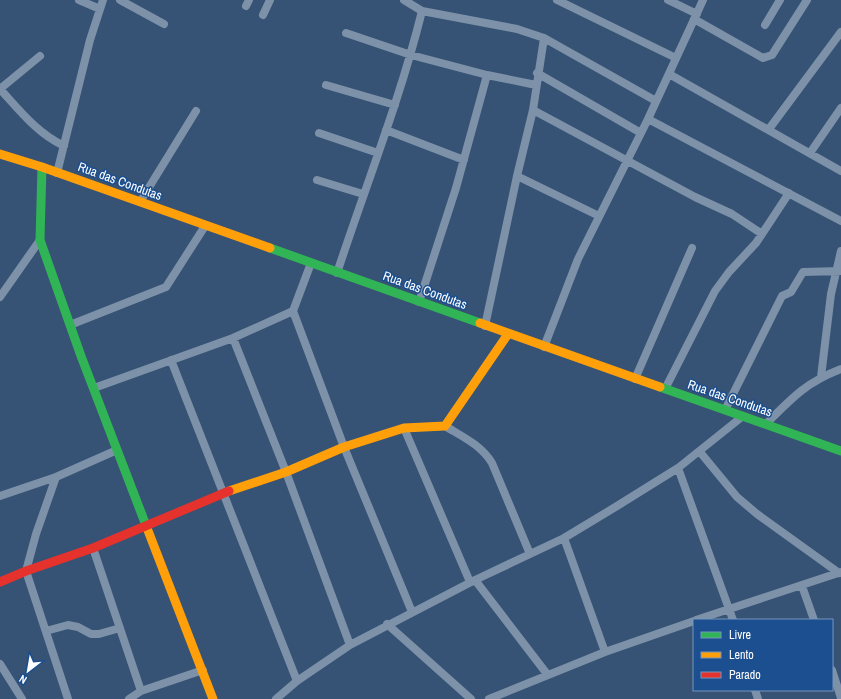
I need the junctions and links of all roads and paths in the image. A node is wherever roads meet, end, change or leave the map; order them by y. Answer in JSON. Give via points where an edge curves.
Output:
{"nodes":[{"id":1,"x":79,"y":0,"type":"edge"},
{"id":2,"x":103,"y":0,"type":"edge"},
{"id":3,"x":120,"y":0,"type":"edge"},
{"id":4,"x":270,"y":0,"type":"edge"},
{"id":5,"x":557,"y":0,"type":"edge"},
{"id":6,"x":668,"y":0,"type":"edge"},
{"id":7,"x":703,"y":0,"type":"edge"},
{"id":8,"x":780,"y":0,"type":"edge"},
{"id":9,"x":807,"y":0,"type":"edge"},
{"id":10,"x":406,"y":1,"type":"edge"},
{"id":11,"x":100,"y":9,"type":"junction"},
{"id":12,"x":422,"y":10,"type":"junction"},
{"id":13,"x":263,"y":15,"type":"dead end"},
{"id":14,"x":695,"y":16,"type":"junction"},
{"id":15,"x":164,"y":24,"type":"dead end"},
{"id":16,"x":765,"y":25,"type":"dead end"},
{"id":17,"x":841,"y":32,"type":"edge"},
{"id":18,"x":346,"y":33,"type":"dead end"},
{"id":19,"x":544,"y":38,"type":"junction"},
{"id":20,"x":411,"y":55,"type":"junction"},
{"id":21,"x":40,"y":56,"type":"dead end"},
{"id":22,"x":676,"y":58,"type":"junction"},
{"id":23,"x":538,"y":74,"type":"junction"},
{"id":24,"x":669,"y":74,"type":"junction"},
{"id":25,"x":487,"y":75,"type":"junction"},
{"id":26,"x":326,"y":85,"type":"dead end"},
{"id":27,"x":536,"y":85,"type":"junction"},
{"id":28,"x":656,"y":101,"type":"junction"},
{"id":29,"x":395,"y":105,"type":"junction"},
{"id":30,"x":841,"y":108,"type":"edge"},
{"id":31,"x":533,"y":110,"type":"junction"},
{"id":32,"x":196,"y":111,"type":"dead end"},
{"id":33,"x":648,"y":119,"type":"junction"},
{"id":34,"x":769,"y":129,"type":"junction"},
{"id":35,"x":386,"y":130,"type":"junction"},
{"id":36,"x":319,"y":133,"type":"dead end"},
{"id":37,"x":641,"y":133,"type":"junction"},
{"id":38,"x":64,"y":146,"type":"junction"},
{"id":39,"x":378,"y":153,"type":"junction"},
{"id":40,"x":810,"y":153,"type":"junction"},
{"id":41,"x":0,"y":154,"type":"edge"},
{"id":42,"x":464,"y":160,"type":"junction"},
{"id":43,"x":627,"y":160,"type":"junction"},
{"id":44,"x":42,"y":167,"type":"junction"},
{"id":45,"x":841,"y":171,"type":"edge"},
{"id":46,"x":57,"y":172,"type":"junction"},
{"id":47,"x":516,"y":176,"type":"junction"},
{"id":48,"x":317,"y":180,"type":"dead end"},
{"id":49,"x":789,"y":193,"type":"junction"},
{"id":50,"x":363,"y":194,"type":"junction"},
{"id":51,"x":140,"y":202,"type":"junction"},
{"id":52,"x":599,"y":216,"type":"junction"},
{"id":53,"x":841,"y":221,"type":"edge"},
{"id":54,"x":205,"y":226,"type":"junction"},
{"id":55,"x":762,"y":234,"type":"junction"},
{"id":56,"x":40,"y":240,"type":"junction"},
{"id":57,"x":692,"y":248,"type":"dead end"},
{"id":58,"x":841,"y":251,"type":"edge"},
{"id":59,"x":311,"y":263,"type":"junction"},
{"id":60,"x":838,"y":271,"type":"edge"},
{"id":61,"x":337,"y":273,"type":"junction"},
{"id":62,"x":0,"y":296,"type":"edge"},
{"id":63,"x":419,"y":302,"type":"junction"},
{"id":64,"x":293,"y":311,"type":"junction"},
{"id":65,"x":70,"y":326,"type":"junction"},
{"id":66,"x":485,"y":326,"type":"junction"},
{"id":67,"x":508,"y":334,"type":"junction"},
{"id":68,"x":233,"y":338,"type":"junction"},
{"id":69,"x":544,"y":347,"type":"junction"},
{"id":70,"x":171,"y":360,"type":"junction"},
{"id":71,"x":841,"y":369,"type":"edge"},
{"id":72,"x":821,"y":377,"type":"junction"},
{"id":73,"x":635,"y":379,"type":"junction"},
{"id":74,"x":94,"y":388,"type":"junction"},
{"id":75,"x":665,"y":389,"type":"junction"},
{"id":76,"x":725,"y":410,"type":"junction"},
{"id":77,"x":743,"y":416,"type":"junction"},
{"id":78,"x":766,"y":424,"type":"junction"},
{"id":79,"x":445,"y":426,"type":"junction"},
{"id":80,"x":404,"y":428,"type":"junction"},
{"id":81,"x":344,"y":447,"type":"junction"},
{"id":82,"x":118,"y":450,"type":"junction"},
{"id":83,"x":841,"y":451,"type":"edge"},
{"id":84,"x":700,"y":452,"type":"junction"},
{"id":85,"x":678,"y":468,"type":"junction"},
{"id":86,"x":286,"y":472,"type":"junction"},
{"id":87,"x":56,"y":477,"type":"junction"},
{"id":88,"x":224,"y":493,"type":"junction"},
{"id":89,"x":0,"y":496,"type":"edge"},
{"id":90,"x":146,"y":525,"type":"junction"},
{"id":91,"x":564,"y":538,"type":"junction"},
{"id":92,"x":93,"y":548,"type":"junction"},
{"id":93,"x":530,"y":554,"type":"junction"},
{"id":94,"x":26,"y":571,"type":"junction"},
{"id":95,"x":840,"y":572,"type":"edge"},
{"id":96,"x":473,"y":581,"type":"junction"},
{"id":97,"x":0,"y":582,"type":"edge"},
{"id":98,"x":802,"y":586,"type":"junction"},
{"id":99,"x":730,"y":608,"type":"junction"},
{"id":100,"x":412,"y":612,"type":"junction"},
{"id":101,"x":698,"y":619,"type":"edge"},
{"id":102,"x":734,"y":619,"type":"edge"},
{"id":103,"x":814,"y":619,"type":"edge"},
{"id":104,"x":693,"y":621,"type":"edge"},
{"id":105,"x":387,"y":624,"type":"junction"},
{"id":106,"x":120,"y":628,"type":"junction"},
{"id":107,"x":46,"y":631,"type":"junction"},
{"id":108,"x":350,"y":645,"type":"junction"},
{"id":109,"x":605,"y":652,"type":"junction"},
{"id":110,"x":0,"y":664,"type":"edge"},
{"id":111,"x":203,"y":670,"type":"junction"},
{"id":112,"x":833,"y":673,"type":"edge"},
{"id":113,"x":547,"y":674,"type":"junction"},
{"id":114,"x":297,"y":681,"type":"junction"},
{"id":115,"x":141,"y":691,"type":"junction"},
{"id":116,"x":841,"y":698,"type":"edge"},
{"id":117,"x":22,"y":699,"type":"edge"},
{"id":118,"x":68,"y":699,"type":"edge"},
{"id":119,"x":129,"y":699,"type":"edge"},
{"id":120,"x":213,"y":699,"type":"edge"},
{"id":121,"x":276,"y":699,"type":"edge"},
{"id":122,"x":471,"y":699,"type":"edge"},
{"id":123,"x":489,"y":699,"type":"edge"}],
"edges":[{"from":1,"to":11,"type":"street"},
{"from":2,"to":11,"type":"street"},
{"from":3,"to":15,"type":"street"},
{"from":4,"to":13,"type":"street"},
{"from":5,"to":22,"type":"street"},
{"from":6,"to":14,"type":"street"},
{"from":7,"to":14,"type":"street"},
{"from":8,"to":16,"type":"street"},
{"from":9,"to":14,"type":"street","via":[[768,58],[763,58]]},
{"from":10,"to":12,"type":"street"},
{"from":11,"to":38,"type":"street"},
{"from":12,"to":19,"type":"street","via":[[517,29]]},
{"from":12,"to":20,"type":"street"},
{"from":14,"to":22,"type":"street"},
{"from":17,"to":34,"type":"street"},
{"from":18,"to":20,"type":"street"},
{"from":19,"to":23,"type":"street"},
{"from":19,"to":28,"type":"street"},
{"from":20,"to":25,"type":"street"},
{"from":20,"to":29,"type":"street"},
{"from":21,"to":38,"type":"street","via":[[0,89],[38,130]]},
{"from":22,"to":24,"type":"street"},
{"from":23,"to":27,"type":"street"},
{"from":23,"to":37,"type":"street"},
{"from":24,"to":28,"type":"street"},
{"from":24,"to":34,"type":"street"},
{"from":25,"to":27,"type":"street"},
{"from":25,"to":42,"type":"street"},
{"from":26,"to":29,"type":"street"},
{"from":27,"to":31,"type":"street"},
{"from":28,"to":33,"type":"street"},
{"from":29,"to":35,"type":"street"},
{"from":30,"to":40,"type":"street"},
{"from":31,"to":43,"type":"street"},
{"from":31,"to":47,"type":"street"},
{"from":32,"to":51,"type":"street"},
{"from":33,"to":37,"type":"street"},
{"from":33,"to":49,"type":"street"},
{"from":34,"to":40,"type":"street"},
{"from":35,"to":39,"type":"street"},
{"from":35,"to":42,"type":"street"},
{"from":36,"to":39,"type":"street"},
{"from":37,"to":43,"type":"street"},
{"from":38,"to":46,"type":"street"},
{"from":39,"to":50,"type":"street"},
{"from":40,"to":45,"type":"street"},
{"from":41,"to":44,"type":"street","name":"Rua das Condutas"},
{"from":42,"to":63,"type":"street"},
{"from":43,"to":52,"type":"street"},
{"from":43,"to":55,"type":"street","via":[[732,214]]},
{"from":44,"to":46,"type":"street","name":"Rua das Condutas"},
{"from":44,"to":56,"type":"street"},
{"from":46,"to":51,"type":"street","name":"Rua das Condutas"},
{"from":47,"to":52,"type":"street"},
{"from":47,"to":66,"type":"street"},
{"from":48,"to":50,"type":"street"},
{"from":49,"to":53,"type":"street"},
{"from":49,"to":55,"type":"street"},
{"from":50,"to":61,"type":"street"},
{"from":51,"to":54,"type":"street","name":"Rua das Condutas"},
{"from":52,"to":69,"type":"street","via":[[578,259]]},
{"from":54,"to":59,"type":"street","name":"Rua das Condutas"},
{"from":54,"to":65,"type":"street","via":[[166,287]]},
{"from":55,"to":75,"type":"street","via":[[715,291]]},
{"from":56,"to":62,"type":"street"},
{"from":56,"to":65,"type":"street"},
{"from":57,"to":73,"type":"street"},
{"from":58,"to":60,"type":"street"},
{"from":59,"to":61,"type":"street","name":"Rua das Condutas"},
{"from":59,"to":64,"type":"street"},
{"from":60,"to":72,"type":"street"},
{"from":60,"to":76,"type":"street","via":[[803,272],[791,292],[782,296]]},
{"from":61,"to":63,"type":"street","name":"Rua das Condutas"},
{"from":63,"to":66,"type":"street","name":"Rua das Condutas"},
{"from":64,"to":68,"type":"street"},
{"from":64,"to":81,"type":"street"},
{"from":65,"to":74,"type":"street"},
{"from":66,"to":67,"type":"street","name":"Rua das Condutas"},
{"from":67,"to":69,"type":"street","name":"Rua das Condutas"},
{"from":67,"to":79,"type":"street"},
{"from":68,"to":70,"type":"street"},
{"from":68,"to":86,"type":"street"},
{"from":69,"to":73,"type":"street","name":"Rua das Condutas"},
{"from":70,"to":74,"type":"street"},
{"from":70,"to":88,"type":"street"},
{"from":71,"to":72,"type":"street"},
{"from":72,"to":78,"type":"street","via":[[801,390]]},
{"from":73,"to":75,"type":"street","name":"Rua das Condutas"},
{"from":74,"to":82,"type":"street"},
{"from":75,"to":76,"type":"street","name":"Rua das Condutas"},
{"from":76,"to":77,"type":"street","name":"Rua das Condutas"},
{"from":77,"to":78,"type":"street","name":"Rua das Condutas"},
{"from":77,"to":84,"type":"street"},
{"from":78,"to":83,"type":"street","name":"Rua das Condutas"},
{"from":79,"to":80,"type":"street"},
{"from":79,"to":93,"type":"street","via":[[486,453]]},
{"from":80,"to":81,"type":"street"},
{"from":80,"to":96,"type":"street"},
{"from":81,"to":86,"type":"street"},
{"from":81,"to":100,"type":"street"},
{"from":82,"to":87,"type":"street"},
{"from":82,"to":90,"type":"street"},
{"from":84,"to":85,"type":"street"},
{"from":84,"to":95,"type":"street","via":[[747,506]]},
{"from":85,"to":91,"type":"street"},
{"from":85,"to":99,"type":"street"},
{"from":86,"to":88,"type":"street"},
{"from":86,"to":108,"type":"street"},
{"from":87,"to":89,"type":"street"},
{"from":87,"to":94,"type":"street"},
{"from":88,"to":90,"type":"street"},
{"from":88,"to":114,"type":"street"},
{"from":90,"to":92,"type":"street"},
{"from":90,"to":111,"type":"street"},
{"from":91,"to":93,"type":"street"},
{"from":91,"to":109,"type":"street"},
{"from":92,"to":94,"type":"street"},
{"from":92,"to":106,"type":"street"},
{"from":93,"to":96,"type":"street"},
{"from":94,"to":97,"type":"street"},
{"from":94,"to":107,"type":"street"},
{"from":95,"to":98,"type":"street"},
{"from":96,"to":100,"type":"street"},
{"from":96,"to":113,"type":"street"},
{"from":98,"to":99,"type":"street"},
{"from":98,"to":103,"type":"street"},
{"from":99,"to":101,"type":"street"},
{"from":99,"to":102,"type":"street"},
{"from":100,"to":105,"type":"street"},
{"from":104,"to":109,"type":"street"},
{"from":105,"to":108,"type":"street"},
{"from":105,"to":122,"type":"street"},
{"from":106,"to":107,"type":"street","via":[[99,634],[91,634],[68,625]]},
{"from":106,"to":115,"type":"street"},
{"from":107,"to":118,"type":"street"},
{"from":108,"to":114,"type":"street"},
{"from":109,"to":113,"type":"street"},
{"from":110,"to":117,"type":"street"},
{"from":111,"to":115,"type":"street"},
{"from":111,"to":120,"type":"street"},
{"from":112,"to":116,"type":"street"},
{"from":113,"to":123,"type":"street"},
{"from":114,"to":121,"type":"street"},
{"from":115,"to":119,"type":"street"}]}
